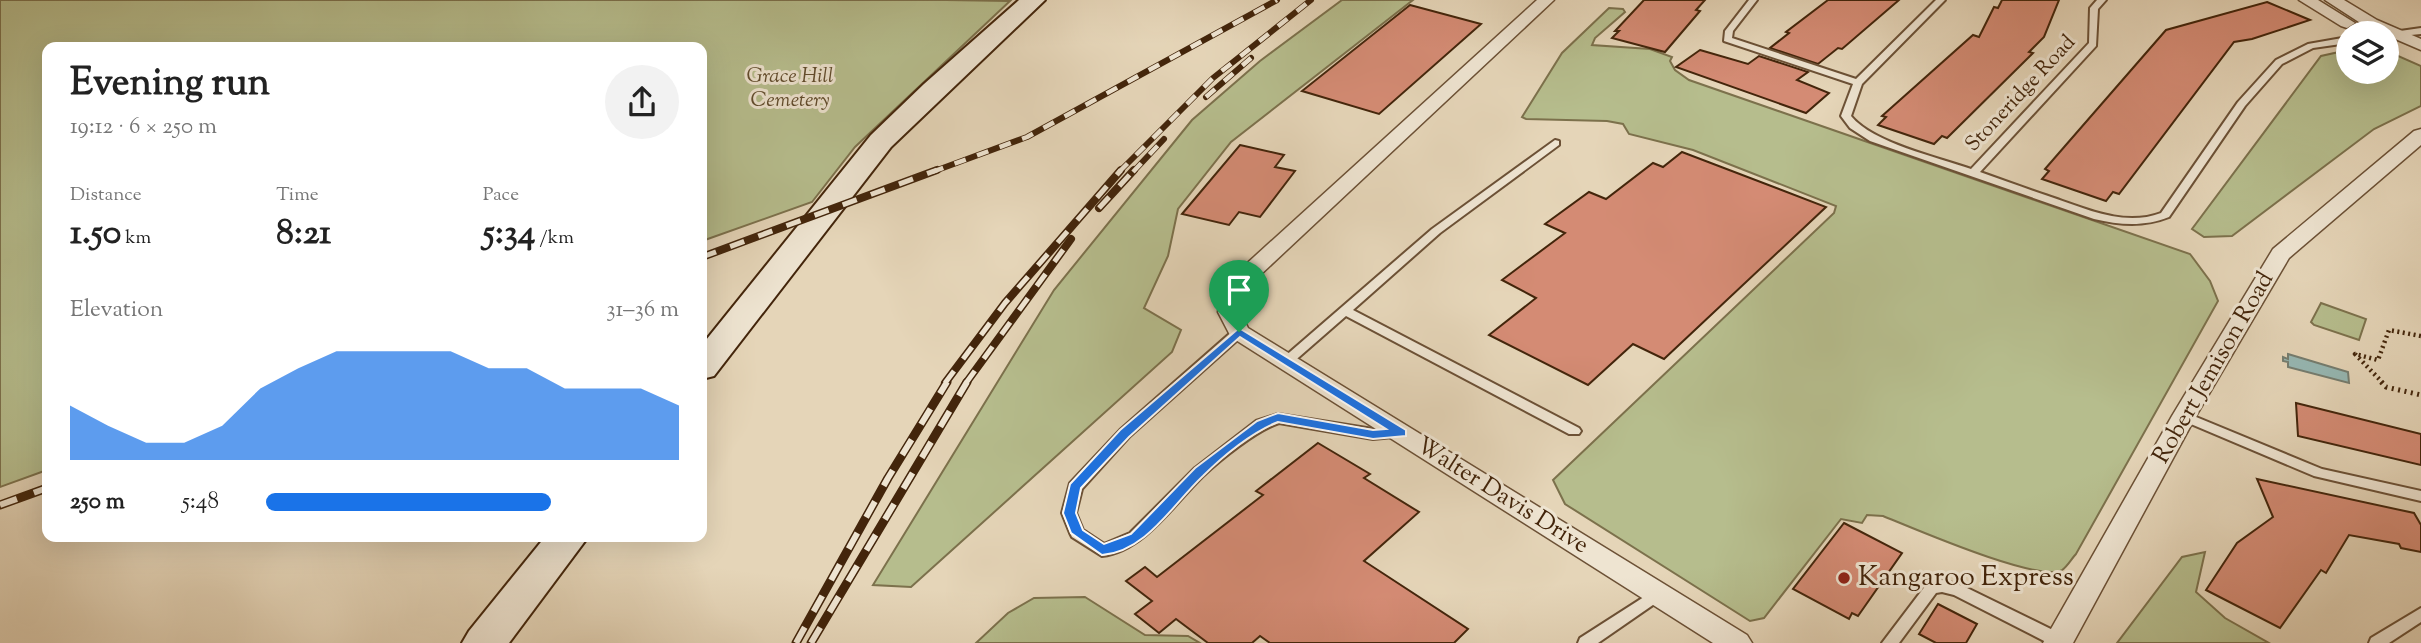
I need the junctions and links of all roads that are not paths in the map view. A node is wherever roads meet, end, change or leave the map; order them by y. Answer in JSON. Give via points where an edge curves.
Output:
{"nodes":[{"id":1,"x":1033,"y":0,"type":"edge"},
{"id":2,"x":1546,"y":0,"type":"edge"},
{"id":3,"x":1753,"y":0,"type":"edge"},
{"id":4,"x":1941,"y":0,"type":"edge"},
{"id":5,"x":2102,"y":0,"type":"edge"},
{"id":6,"x":2307,"y":0,"type":"edge"},
{"id":7,"x":2333,"y":0,"type":"edge"},
{"id":8,"x":2344,"y":21,"type":"edge"},
{"id":9,"x":2365,"y":21,"type":"edge"},
{"id":10,"x":2421,"y":31,"type":"edge"},
{"id":11,"x":2399,"y":35,"type":"edge"},
{"id":12,"x":2399,"y":39,"type":"edge"},
{"id":13,"x":2336,"y":42,"type":"edge"},
{"id":14,"x":2399,"y":43,"type":"edge"},
{"id":15,"x":2421,"y":45,"type":"edge"},
{"id":16,"x":2421,"y":58,"type":"edge"},
{"id":17,"x":1858,"y":83,"type":"junction"},
{"id":18,"x":2421,"y":135,"type":"edge"},
{"id":19,"x":1555,"y":143,"type":"dead end"},
{"id":20,"x":1973,"y":173,"type":"junction"},
{"id":21,"x":1346,"y":310,"type":"junction"},
{"id":22,"x":1239,"y":332,"type":"junction"},
{"id":23,"x":1287,"y":361,"type":"junction"},
{"id":24,"x":707,"y":362,"type":"edge"},
{"id":25,"x":2184,"y":416,"type":"junction"},
{"id":26,"x":1574,"y":431,"type":"dead end"},
{"id":27,"x":1401,"y":433,"type":"junction"},
{"id":28,"x":2421,"y":496,"type":"edge"},
{"id":29,"x":564,"y":542,"type":"edge"},
{"id":30,"x":1658,"y":594,"type":"junction"},
{"id":31,"x":2421,"y":614,"type":"edge"},
{"id":32,"x":2059,"y":642,"type":"edge"},
{"id":33,"x":484,"y":643,"type":"edge"},
{"id":34,"x":1586,"y":643,"type":"edge"},
{"id":35,"x":1737,"y":643,"type":"edge"},
{"id":36,"x":1890,"y":643,"type":"edge"},
{"id":37,"x":2377,"y":643,"type":"edge"}],
"edges":[{"from":1,"to":24,"type":"main road","via":[[881,141]]},
{"from":2,"to":22,"type":"street","via":[[1230,291],[1229,312]]},
{"from":3,"to":17,"type":"lane","via":[[1727,39]]},
{"from":4,"to":17,"type":"lane"},
{"from":5,"to":20,"type":"lane","name":"Stoneridge Road","via":[[2094,8],[2093,44]]},
{"from":6,"to":8,"type":"street"},
{"from":7,"to":9,"type":"street"},
{"from":10,"to":11,"type":"lane"},
{"from":12,"to":15,"type":"street"},
{"from":13,"to":20,"type":"lane","via":[[2279,62],[2241,104],[2165,215],[2151,221],[2127,223],[2098,217]]},
{"from":14,"to":16,"type":"street"},
{"from":17,"to":20,"type":"lane","via":[[1846,116],[1854,126],[1874,139]]},
{"from":18,"to":25,"type":"street","name":"Robert Jemison Road","via":[[2281,254]]},
{"from":19,"to":21,"type":"lane","via":[[1436,231]]},
{"from":21,"to":23,"type":"lane"},
{"from":21,"to":26,"type":"lane"},
{"from":22,"to":23,"type":"street","name":"Walter Davis Drive"},
{"from":22,"to":27,"type":"lane","via":[[1125,433],[1075,487],[1069,513],[1077,533],[1102,550],[1135,537],[1200,471],[1261,424],[1278,418],[1373,434]]},
{"from":23,"to":27,"type":"street","name":"Walter Davis Drive"},
{"from":25,"to":28,"type":"lane","via":[[2319,473]]},
{"from":25,"to":32,"type":"street","name":"Robert Jemison Road"},
{"from":27,"to":30,"type":"street","name":"Walter Davis Drive"},
{"from":29,"to":33,"type":"main road"},
{"from":30,"to":34,"type":"lane"},
{"from":30,"to":35,"type":"street","name":"Walter Davis Drive"},
{"from":31,"to":37,"type":"lane"},
{"from":32,"to":36,"type":"lane","via":[[1942,586],[1931,589]]}]}
